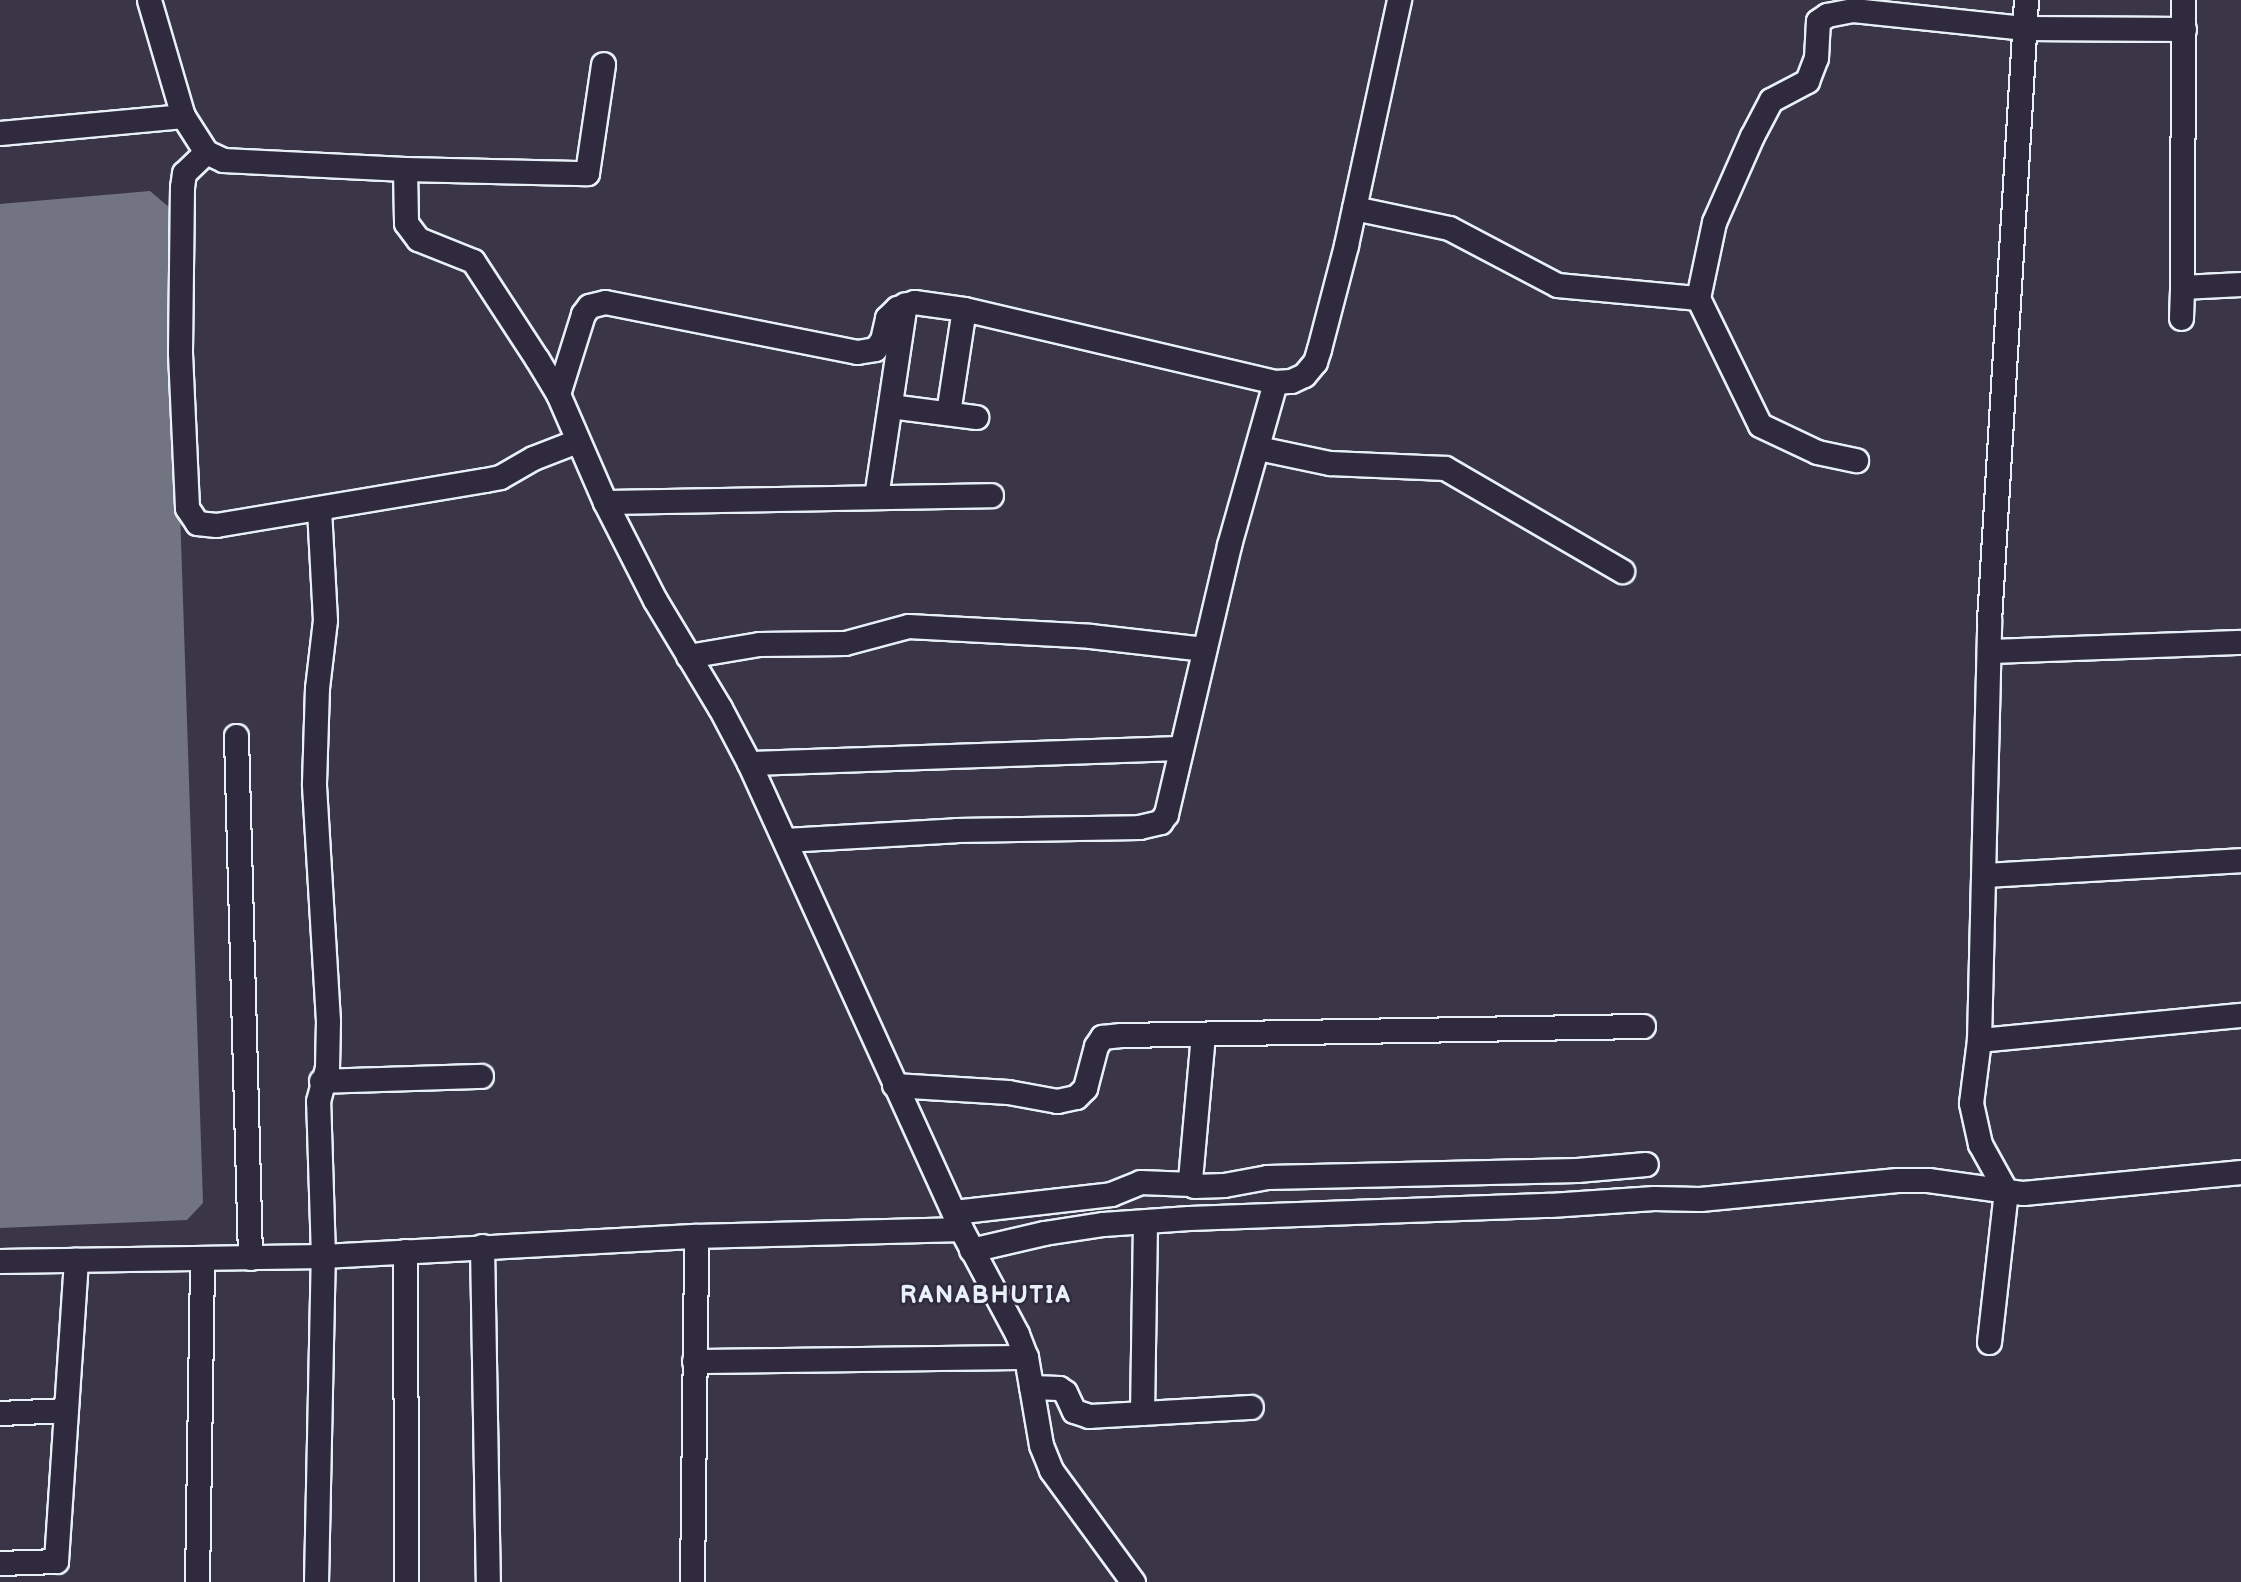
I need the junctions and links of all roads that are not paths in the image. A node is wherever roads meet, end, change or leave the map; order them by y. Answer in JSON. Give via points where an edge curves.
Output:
{"nodes":[{"id":1,"x":149,"y":0,"type":"edge"},
{"id":2,"x":1399,"y":0,"type":"edge"},
{"id":3,"x":2026,"y":0,"type":"edge"},
{"id":4,"x":2183,"y":0,"type":"edge"},
{"id":5,"x":1818,"y":11,"type":"edge"},
{"id":6,"x":2025,"y":28,"type":"junction"},
{"id":7,"x":2184,"y":29,"type":"junction"},
{"id":8,"x":603,"y":64,"type":"dead end"},
{"id":9,"x":183,"y":116,"type":"junction"},
{"id":10,"x":0,"y":134,"type":"edge"},
{"id":11,"x":206,"y":152,"type":"junction"},
{"id":12,"x":405,"y":169,"type":"junction"},
{"id":13,"x":1354,"y":208,"type":"junction"},
{"id":14,"x":2241,"y":284,"type":"edge"},
{"id":15,"x":2182,"y":287,"type":"junction"},
{"id":16,"x":1698,"y":298,"type":"junction"},
{"id":17,"x":905,"y":304,"type":"junction"},
{"id":18,"x":964,"y":309,"type":"junction"},
{"id":19,"x":2181,"y":318,"type":"dead end"},
{"id":20,"x":1275,"y":382,"type":"junction"},
{"id":21,"x":558,"y":394,"type":"junction"},
{"id":22,"x":890,"y":406,"type":"junction"},
{"id":23,"x":948,"y":414,"type":"junction"},
{"id":24,"x":976,"y":417,"type":"dead end"},
{"id":25,"x":577,"y":441,"type":"junction"},
{"id":26,"x":1258,"y":448,"type":"junction"},
{"id":27,"x":1856,"y":460,"type":"dead end"},
{"id":28,"x":991,"y":495,"type":"dead end"},
{"id":29,"x":876,"y":497,"type":"junction"},
{"id":30,"x":605,"y":502,"type":"junction"},
{"id":31,"x":319,"y":508,"type":"junction"},
{"id":32,"x":1622,"y":571,"type":"dead end"},
{"id":33,"x":2239,"y":642,"type":"dead end"},
{"id":34,"x":1204,"y":649,"type":"junction"},
{"id":35,"x":1989,"y":651,"type":"junction"},
{"id":36,"x":688,"y":656,"type":"junction"},
{"id":37,"x":236,"y":736,"type":"dead end"},
{"id":38,"x":1181,"y":748,"type":"junction"},
{"id":39,"x":749,"y":763,"type":"junction"},
{"id":40,"x":785,"y":840,"type":"junction"},
{"id":41,"x":2241,"y":860,"type":"edge"},
{"id":42,"x":1984,"y":876,"type":"junction"},
{"id":43,"x":2241,"y":1015,"type":"edge"},
{"id":44,"x":1643,"y":1026,"type":"dead end"},
{"id":45,"x":1203,"y":1034,"type":"junction"},
{"id":46,"x":1979,"y":1040,"type":"junction"},
{"id":47,"x":481,"y":1076,"type":"dead end"},
{"id":48,"x":321,"y":1081,"type":"junction"},
{"id":49,"x":894,"y":1085,"type":"junction"},
{"id":50,"x":1646,"y":1164,"type":"dead end"},
{"id":51,"x":2241,"y":1172,"type":"edge"},
{"id":52,"x":1191,"y":1184,"type":"junction"},
{"id":53,"x":2006,"y":1191,"type":"junction"},
{"id":54,"x":957,"y":1221,"type":"junction"},
{"id":55,"x":1145,"y":1222,"type":"junction"},
{"id":56,"x":696,"y":1236,"type":"junction"},
{"id":57,"x":482,"y":1246,"type":"junction"},
{"id":58,"x":971,"y":1250,"type":"junction"},
{"id":59,"x":405,"y":1251,"type":"junction"},
{"id":60,"x":323,"y":1256,"type":"junction"},
{"id":61,"x":250,"y":1258,"type":"junction"},
{"id":62,"x":202,"y":1259,"type":"junction"},
{"id":63,"x":76,"y":1260,"type":"junction"},
{"id":64,"x":0,"y":1261,"type":"edge"},
{"id":65,"x":1989,"y":1342,"type":"dead end"},
{"id":66,"x":1026,"y":1357,"type":"junction"},
{"id":67,"x":694,"y":1361,"type":"junction"},
{"id":68,"x":1031,"y":1387,"type":"junction"},
{"id":69,"x":1251,"y":1406,"type":"dead end"},
{"id":70,"x":66,"y":1409,"type":"junction"},
{"id":71,"x":0,"y":1413,"type":"edge"},
{"id":72,"x":1142,"y":1413,"type":"junction"},
{"id":73,"x":0,"y":1563,"type":"edge"},
{"id":74,"x":197,"y":1582,"type":"edge"},
{"id":75,"x":316,"y":1582,"type":"edge"},
{"id":76,"x":406,"y":1582,"type":"edge"},
{"id":77,"x":488,"y":1582,"type":"edge"},
{"id":78,"x":692,"y":1582,"type":"edge"},
{"id":79,"x":1133,"y":1582,"type":"edge"}],
"edges":[{"from":1,"to":9,"type":"street"},
{"from":2,"to":13,"type":"street"},
{"from":3,"to":6,"type":"street"},
{"from":4,"to":7,"type":"street"},
{"from":5,"to":6,"type":"street","via":[[1853,10]]},
{"from":5,"to":16,"type":"street","via":[[1816,58],[1807,81],[1771,100],[1714,222]]},
{"from":6,"to":7,"type":"street"},
{"from":6,"to":35,"type":"street"},
{"from":7,"to":15,"type":"street"},
{"from":8,"to":12,"type":"street","via":[[587,173]]},
{"from":9,"to":10,"type":"street"},
{"from":9,"to":11,"type":"street"},
{"from":11,"to":12,"type":"street","via":[[223,160]]},
{"from":11,"to":31,"type":"street","via":[[184,173],[182,187],[180,353],[187,508],[190,517],[205,526]]},
{"from":12,"to":21,"type":"street","via":[[406,223],[418,239],[473,261]]},
{"from":13,"to":16,"type":"street","via":[[1449,228],[1557,285]]},
{"from":13,"to":20,"type":"street","via":[[1315,362],[1304,375]]},
{"from":14,"to":15,"type":"street"},
{"from":15,"to":19,"type":"street"},
{"from":16,"to":27,"type":"street","via":[[1760,425],[1817,452]]},
{"from":17,"to":18,"type":"street"},
{"from":17,"to":21,"type":"street","via":[[887,318],[875,349],[857,352],[595,303],[583,314]]},
{"from":17,"to":22,"type":"street"},
{"from":18,"to":20,"type":"street"},
{"from":18,"to":23,"type":"street"},
{"from":20,"to":26,"type":"street"},
{"from":21,"to":25,"type":"street"},
{"from":22,"to":23,"type":"street"},
{"from":22,"to":29,"type":"street"},
{"from":23,"to":24,"type":"street"},
{"from":25,"to":30,"type":"street"},
{"from":25,"to":31,"type":"street","via":[[500,477]]},
{"from":26,"to":32,"type":"street","via":[[1330,463],[1445,468]]},
{"from":26,"to":34,"type":"street"},
{"from":28,"to":29,"type":"street"},
{"from":29,"to":30,"type":"street"},
{"from":30,"to":36,"type":"street"},
{"from":31,"to":48,"type":"street","via":[[325,620],[314,783],[328,1021],[327,1068]]},
{"from":33,"to":35,"type":"street"},
{"from":34,"to":36,"type":"street","via":[[1090,636],[908,626],[845,643],[759,645]]},
{"from":34,"to":38,"type":"street"},
{"from":35,"to":42,"type":"street"},
{"from":36,"to":39,"type":"street"},
{"from":37,"to":61,"type":"street"},
{"from":38,"to":39,"type":"street"},
{"from":38,"to":40,"type":"street","via":[[1166,814],[1152,825]]},
{"from":39,"to":40,"type":"street"},
{"from":40,"to":49,"type":"street"},
{"from":41,"to":42,"type":"street"},
{"from":42,"to":46,"type":"street"},
{"from":43,"to":46,"type":"street"},
{"from":44,"to":45,"type":"street"},
{"from":45,"to":49,"type":"street","via":[[1102,1037],[1085,1088],[1076,1097],[1058,1101],[1008,1092]]},
{"from":45,"to":52,"type":"street"},
{"from":46,"to":53,"type":"street","via":[[1971,1103],[1980,1144]]},
{"from":47,"to":48,"type":"street"},
{"from":48,"to":60,"type":"street"},
{"from":49,"to":54,"type":"street"},
{"from":50,"to":52,"type":"street","via":[[1577,1170],[1267,1177],[1213,1186]]},
{"from":51,"to":53,"type":"street"},
{"from":52,"to":54,"type":"street","via":[[1140,1182],[1111,1194]]},
{"from":53,"to":55,"type":"street","via":[[1897,1180],[1700,1199]]},
{"from":53,"to":65,"type":"street"},
{"from":54,"to":56,"type":"street"},
{"from":54,"to":58,"type":"street"},
{"from":55,"to":58,"type":"street","via":[[1044,1233]]},
{"from":55,"to":72,"type":"street"},
{"from":56,"to":57,"type":"street"},
{"from":56,"to":67,"type":"street"},
{"from":57,"to":59,"type":"street"},
{"from":57,"to":77,"type":"street"},
{"from":58,"to":66,"type":"street"},
{"from":59,"to":60,"type":"street"},
{"from":59,"to":76,"type":"street"},
{"from":60,"to":61,"type":"street"},
{"from":60,"to":75,"type":"street"},
{"from":61,"to":62,"type":"street"},
{"from":62,"to":63,"type":"street"},
{"from":62,"to":74,"type":"street"},
{"from":63,"to":64,"type":"street"},
{"from":63,"to":70,"type":"street"},
{"from":66,"to":67,"type":"street"},
{"from":66,"to":68,"type":"street"},
{"from":67,"to":78,"type":"street"},
{"from":68,"to":72,"type":"street","via":[[1059,1388],[1079,1415]]},
{"from":68,"to":79,"type":"street","via":[[1041,1445],[1051,1470]]},
{"from":69,"to":72,"type":"street"},
{"from":70,"to":71,"type":"street"},
{"from":70,"to":73,"type":"street","via":[[56,1561]]}]}
